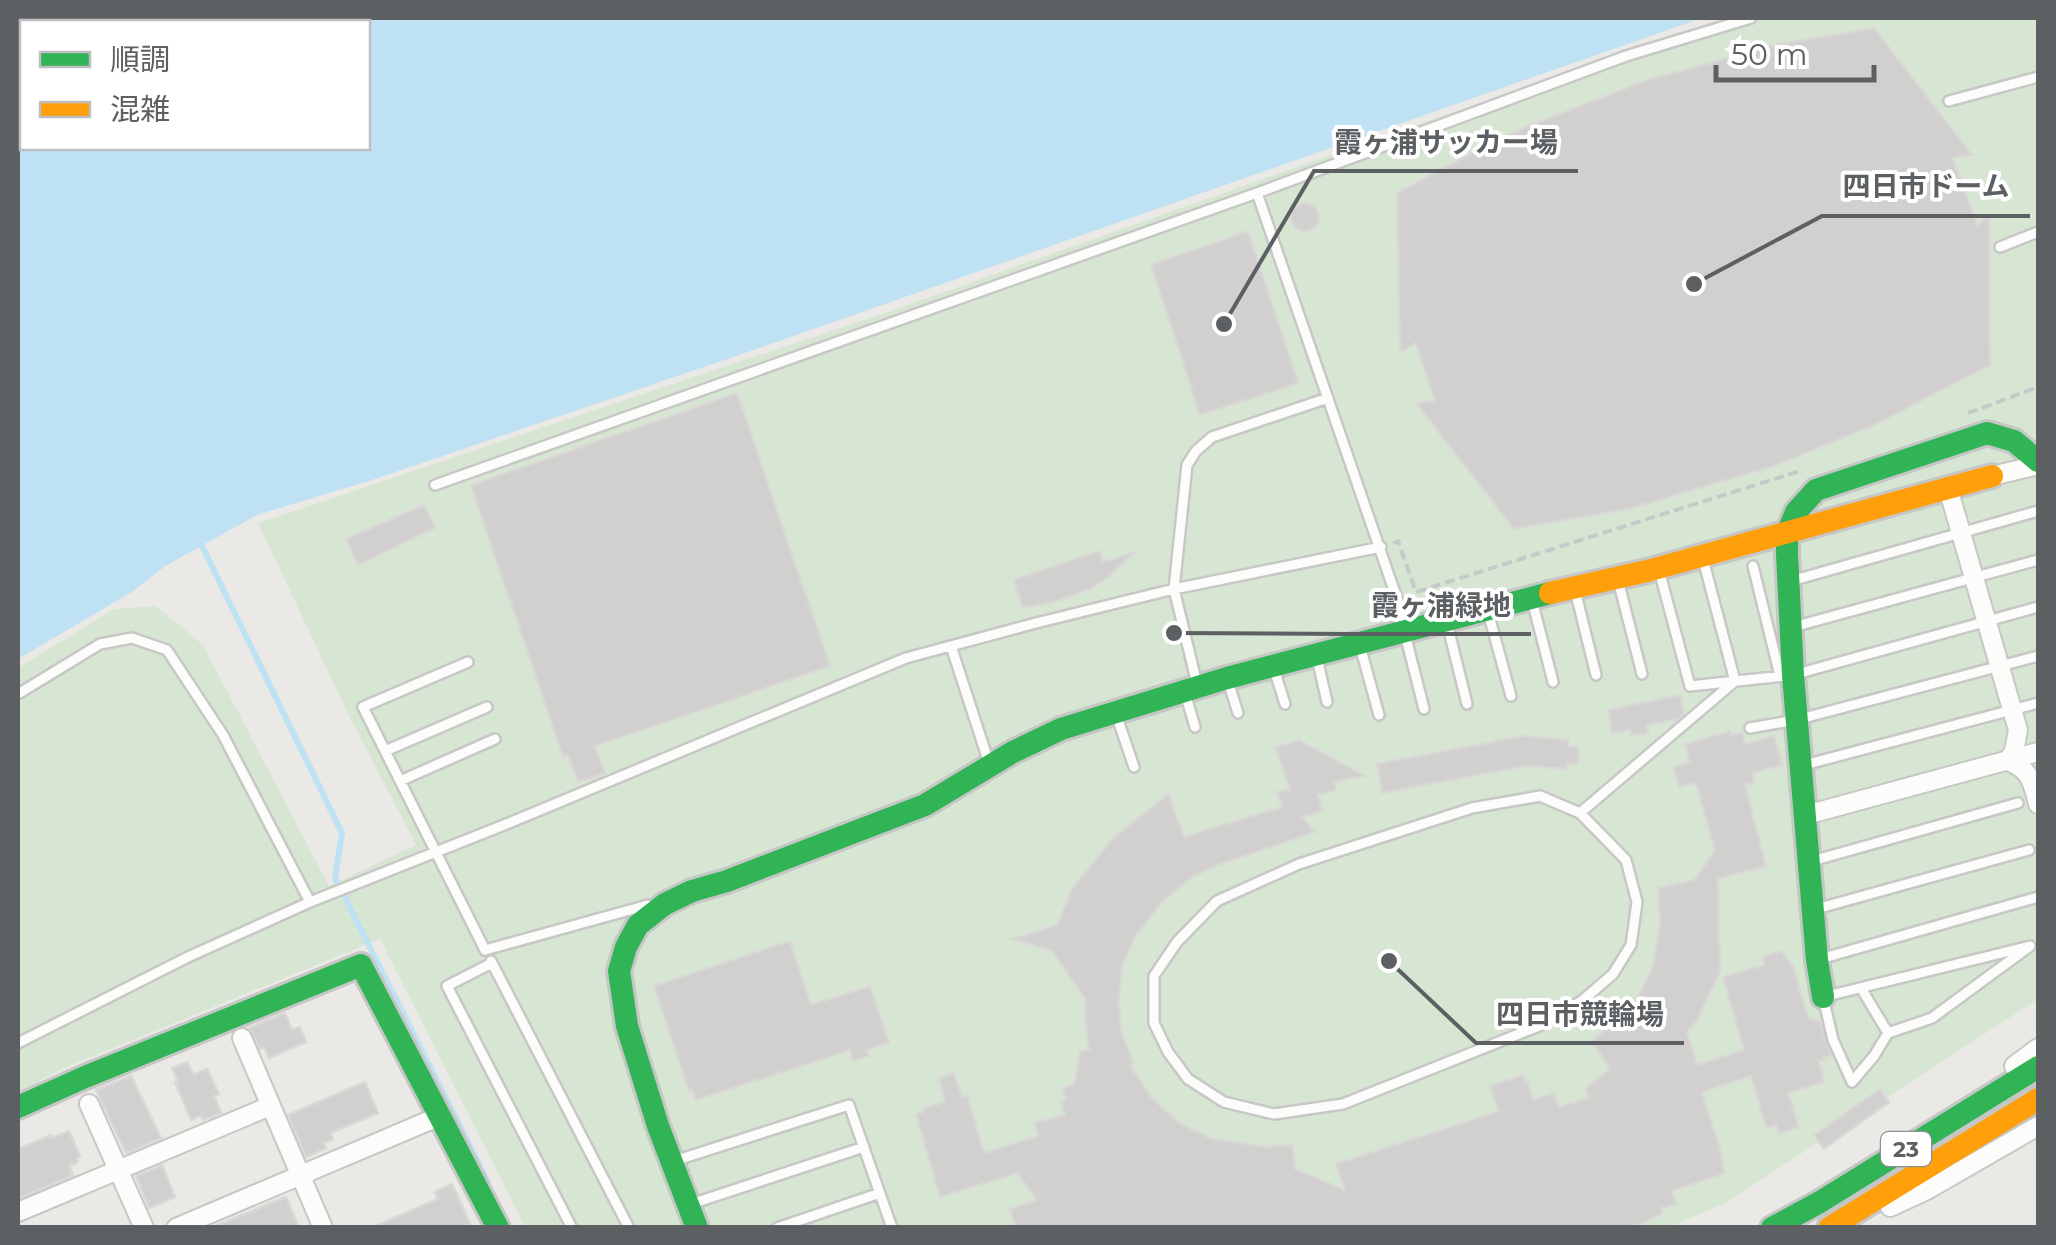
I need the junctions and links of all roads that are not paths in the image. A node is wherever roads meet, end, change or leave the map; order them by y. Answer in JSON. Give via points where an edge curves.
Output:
{"nodes":[{"id":1,"x":1750,"y":18,"type":"edge"},
{"id":2,"x":2038,"y":77,"type":"edge"},
{"id":3,"x":1949,"y":101,"type":"dead end"},
{"id":4,"x":1257,"y":193,"type":"junction"},
{"id":5,"x":2038,"y":232,"type":"edge"},
{"id":6,"x":2000,"y":248,"type":"dead end"},
{"id":7,"x":1328,"y":398,"type":"junction"},
{"id":8,"x":2038,"y":463,"type":"edge"},
{"id":9,"x":1992,"y":476,"type":"joint"},
{"id":10,"x":435,"y":485,"type":"dead end"},
{"id":11,"x":1948,"y":488,"type":"junction"},
{"id":12,"x":2038,"y":512,"type":"edge"},
{"id":13,"x":1787,"y":534,"type":"junction"},
{"id":14,"x":1961,"y":534,"type":"junction"},
{"id":15,"x":1380,"y":546,"type":"junction"},
{"id":16,"x":1703,"y":556,"type":"junction"},
{"id":17,"x":2038,"y":560,"type":"edge"},
{"id":18,"x":1752,"y":566,"type":"dead end"},
{"id":19,"x":1659,"y":568,"type":"junction"},
{"id":20,"x":1617,"y":578,"type":"junction"},
{"id":21,"x":1973,"y":580,"type":"junction"},
{"id":22,"x":1788,"y":581,"type":"junction"},
{"id":23,"x":1574,"y":587,"type":"junction"},
{"id":24,"x":1174,"y":588,"type":"junction"},
{"id":25,"x":1531,"y":598,"type":"junction"},
{"id":26,"x":2038,"y":608,"type":"edge"},
{"id":27,"x":1488,"y":609,"type":"junction"},
{"id":28,"x":1447,"y":620,"type":"junction"},
{"id":29,"x":1986,"y":623,"type":"junction"},
{"id":30,"x":1790,"y":628,"type":"junction"},
{"id":31,"x":1406,"y":631,"type":"junction"},
{"id":32,"x":1360,"y":644,"type":"junction"},
{"id":33,"x":951,"y":646,"type":"junction"},
{"id":34,"x":1316,"y":656,"type":"junction"},
{"id":35,"x":2038,"y":656,"type":"edge"},
{"id":36,"x":468,"y":662,"type":"dead end"},
{"id":37,"x":1274,"y":666,"type":"junction"},
{"id":38,"x":1998,"y":667,"type":"junction"},
{"id":39,"x":1596,"y":674,"type":"dead end"},
{"id":40,"x":1642,"y":674,"type":"dead end"},
{"id":41,"x":1786,"y":676,"type":"junction"},
{"id":42,"x":1227,"y":678,"type":"junction"},
{"id":43,"x":1734,"y":681,"type":"junction"},
{"id":44,"x":1554,"y":682,"type":"dead end"},
{"id":45,"x":1191,"y":688,"type":"junction"},
{"id":46,"x":18,"y":694,"type":"edge"},
{"id":47,"x":1511,"y":696,"type":"dead end"},
{"id":48,"x":1328,"y":702,"type":"dead end"},
{"id":49,"x":2038,"y":702,"type":"edge"},
{"id":50,"x":1285,"y":704,"type":"dead end"},
{"id":51,"x":1467,"y":704,"type":"dead end"},
{"id":52,"x":486,"y":707,"type":"dead end"},
{"id":53,"x":1424,"y":710,"type":"dead end"},
{"id":54,"x":2012,"y":710,"type":"junction"},
{"id":55,"x":1115,"y":712,"type":"junction"},
{"id":56,"x":1238,"y":713,"type":"dead end"},
{"id":57,"x":1379,"y":715,"type":"dead end"},
{"id":58,"x":1796,"y":720,"type":"junction"},
{"id":59,"x":1194,"y":726,"type":"dead end"},
{"id":60,"x":1750,"y":728,"type":"dead end"},
{"id":61,"x":494,"y":739,"type":"dead end"},
{"id":62,"x":386,"y":751,"type":"junction"},
{"id":63,"x":2038,"y":752,"type":"edge"},
{"id":64,"x":2008,"y":761,"type":"junction"},
{"id":65,"x":990,"y":766,"type":"junction"},
{"id":66,"x":1801,"y":766,"type":"junction"},
{"id":67,"x":1134,"y":767,"type":"dead end"},
{"id":68,"x":400,"y":781,"type":"junction"},
{"id":69,"x":2018,"y":802,"type":"dead end"},
{"id":70,"x":2038,"y":804,"type":"edge"},
{"id":71,"x":1580,"y":813,"type":"junction"},
{"id":72,"x":1806,"y":815,"type":"junction"},
{"id":73,"x":2029,"y":850,"type":"dead end"},
{"id":74,"x":431,"y":854,"type":"junction"},
{"id":75,"x":1810,"y":862,"type":"junction"},
{"id":76,"x":680,"y":896,"type":"junction"},
{"id":77,"x":2038,"y":897,"type":"edge"},
{"id":78,"x":310,"y":902,"type":"junction"},
{"id":79,"x":1813,"y":910,"type":"junction"},
{"id":80,"x":485,"y":950,"type":"junction"},
{"id":81,"x":1817,"y":960,"type":"junction"},
{"id":82,"x":492,"y":963,"type":"junction"},
{"id":83,"x":1861,"y":988,"type":"junction"},
{"id":84,"x":1823,"y":997,"type":"junction"},
{"id":85,"x":1888,"y":1033,"type":"junction"},
{"id":86,"x":242,"y":1038,"type":"dead end"},
{"id":87,"x":18,"y":1043,"type":"edge"},
{"id":88,"x":2038,"y":1048,"type":"edge"},
{"id":89,"x":2038,"y":1067,"type":"edge"},
{"id":90,"x":2038,"y":1099,"type":"edge"},
{"id":91,"x":89,"y":1104,"type":"dead end"},
{"id":92,"x":270,"y":1106,"type":"junction"},
{"id":93,"x":18,"y":1108,"type":"edge"},
{"id":94,"x":440,"y":1116,"type":"junction"},
{"id":95,"x":2038,"y":1126,"type":"edge"},
{"id":96,"x":864,"y":1148,"type":"junction"},
{"id":97,"x":1898,"y":1154,"type":"junction"},
{"id":98,"x":672,"y":1162,"type":"junction"},
{"id":99,"x":118,"y":1170,"type":"junction"},
{"id":100,"x":300,"y":1175,"type":"junction"},
{"id":101,"x":880,"y":1193,"type":"junction"},
{"id":102,"x":688,"y":1205,"type":"junction"},
{"id":103,"x":18,"y":1212,"type":"edge"},
{"id":104,"x":144,"y":1228,"type":"edge"},
{"id":105,"x":176,"y":1228,"type":"edge"},
{"id":106,"x":322,"y":1228,"type":"edge"},
{"id":107,"x":498,"y":1228,"type":"edge"},
{"id":108,"x":572,"y":1228,"type":"edge"},
{"id":109,"x":630,"y":1228,"type":"edge"},
{"id":110,"x":697,"y":1228,"type":"edge"},
{"id":111,"x":777,"y":1228,"type":"edge"},
{"id":112,"x":892,"y":1228,"type":"edge"},
{"id":113,"x":1772,"y":1228,"type":"edge"},
{"id":114,"x":1829,"y":1228,"type":"edge"},
{"id":115,"x":1842,"y":1228,"type":"edge"}],
"edges":[{"from":1,"to":4,"type":"lane","via":[[1626,56]]},
{"from":2,"to":3,"type":"lane"},
{"from":4,"to":7,"type":"lane"},
{"from":4,"to":10,"type":"lane"},
{"from":5,"to":6,"type":"lane"},
{"from":7,"to":15,"type":"lane"},
{"from":7,"to":24,"type":"lane","via":[[1212,437],[1196,451],[1187,465]]},
{"from":8,"to":9,"type":"street"},
{"from":8,"to":13,"type":"main road","via":[[2014,441],[1988,432],[1816,490]]},
{"from":9,"to":11,"type":"main road"},
{"from":11,"to":13,"type":"main road"},
{"from":11,"to":14,"type":"street"},
{"from":12,"to":14,"type":"lane"},
{"from":13,"to":16,"type":"main road"},
{"from":13,"to":22,"type":"main road"},
{"from":14,"to":21,"type":"street"},
{"from":14,"to":22,"type":"lane"},
{"from":15,"to":24,"type":"lane"},
{"from":15,"to":31,"type":"lane"},
{"from":16,"to":19,"type":"main road"},
{"from":16,"to":43,"type":"lane"},
{"from":17,"to":21,"type":"lane"},
{"from":18,"to":41,"type":"lane"},
{"from":19,"to":20,"type":"main road"},
{"from":19,"to":43,"type":"lane","via":[[1690,686]]},
{"from":20,"to":23,"type":"main road"},
{"from":20,"to":40,"type":"lane"},
{"from":21,"to":29,"type":"street"},
{"from":21,"to":30,"type":"lane"},
{"from":22,"to":30,"type":"main road"},
{"from":23,"to":25,"type":"main road"},
{"from":23,"to":39,"type":"lane"},
{"from":24,"to":33,"type":"lane"},
{"from":24,"to":45,"type":"lane"},
{"from":25,"to":27,"type":"main road"},
{"from":25,"to":44,"type":"lane"},
{"from":26,"to":29,"type":"lane"},
{"from":27,"to":28,"type":"main road"},
{"from":27,"to":47,"type":"lane"},
{"from":28,"to":31,"type":"main road"},
{"from":28,"to":51,"type":"lane"},
{"from":29,"to":38,"type":"street"},
{"from":29,"to":41,"type":"lane"},
{"from":30,"to":41,"type":"main road"},
{"from":31,"to":32,"type":"main road"},
{"from":31,"to":53,"type":"lane"},
{"from":32,"to":34,"type":"main road"},
{"from":32,"to":57,"type":"lane"},
{"from":33,"to":65,"type":"lane"},
{"from":33,"to":74,"type":"lane","via":[[906,658]]},
{"from":34,"to":37,"type":"main road"},
{"from":34,"to":48,"type":"lane"},
{"from":35,"to":38,"type":"lane"},
{"from":36,"to":62,"type":"lane","via":[[363,707]]},
{"from":37,"to":42,"type":"main road"},
{"from":37,"to":50,"type":"lane"},
{"from":38,"to":54,"type":"street"},
{"from":38,"to":58,"type":"lane"},
{"from":41,"to":43,"type":"lane"},
{"from":41,"to":58,"type":"main road"},
{"from":42,"to":45,"type":"main road"},
{"from":42,"to":56,"type":"lane"},
{"from":43,"to":71,"type":"lane"},
{"from":45,"to":55,"type":"main road"},
{"from":45,"to":59,"type":"lane"},
{"from":46,"to":78,"type":"lane","via":[[100,644],[132,638],[167,650],[222,735]]},
{"from":49,"to":54,"type":"lane"},
{"from":52,"to":62,"type":"lane"},
{"from":54,"to":64,"type":"street","via":[[2018,740]]},
{"from":54,"to":66,"type":"lane"},
{"from":55,"to":65,"type":"main road"},
{"from":55,"to":67,"type":"lane"},
{"from":58,"to":60,"type":"lane"},
{"from":58,"to":66,"type":"main road"},
{"from":61,"to":68,"type":"lane"},
{"from":62,"to":68,"type":"lane"},
{"from":63,"to":64,"type":"street"},
{"from":64,"to":70,"type":"street","via":[[2026,770]]},
{"from":64,"to":72,"type":"street"},
{"from":65,"to":76,"type":"main road","via":[[926,804]]},
{"from":66,"to":72,"type":"main road"},
{"from":68,"to":74,"type":"lane"},
{"from":69,"to":75,"type":"lane"},
{"from":71,"to":71,"type":"lane","via":[[1626,860],[1637,902],[1631,944],[1613,974],[1539,1026],[1343,1104],[1274,1114],[1224,1102],[1188,1079],[1168,1052],[1154,1023],[1154,976],[1217,901],[1300,864],[1472,808],[1540,796]]},
{"from":72,"to":75,"type":"main road"},
{"from":73,"to":79,"type":"lane"},
{"from":74,"to":78,"type":"lane"},
{"from":74,"to":80,"type":"lane"},
{"from":75,"to":79,"type":"main road"},
{"from":76,"to":80,"type":"lane"},
{"from":76,"to":98,"type":"main road","via":[[638,925],[619,971],[627,1026]]},
{"from":77,"to":81,"type":"lane"},
{"from":78,"to":87,"type":"lane"},
{"from":79,"to":81,"type":"main road"},
{"from":80,"to":82,"type":"lane"},
{"from":81,"to":84,"type":"main road"},
{"from":82,"to":108,"type":"lane","via":[[446,986]]},
{"from":82,"to":109,"type":"lane"},
{"from":83,"to":84,"type":"lane"},
{"from":83,"to":85,"type":"lane"},
{"from":83,"to":85,"type":"lane","via":[[2030,946],[1932,1018]]},
{"from":84,"to":85,"type":"lane","via":[[1852,1082]]},
{"from":86,"to":92,"type":"street"},
{"from":88,"to":97,"type":"street"},
{"from":89,"to":97,"type":"main road","number":"23"},
{"from":90,"to":114,"type":"main road","number":"23"},
{"from":91,"to":99,"type":"street"},
{"from":92,"to":99,"type":"street"},
{"from":92,"to":100,"type":"street"},
{"from":93,"to":94,"type":"main road","via":[[361,965]]},
{"from":94,"to":100,"type":"street"},
{"from":94,"to":107,"type":"main road"},
{"from":95,"to":115,"type":"street","via":[[1928,1190]]},
{"from":96,"to":98,"type":"lane","via":[[849,1105]]},
{"from":96,"to":101,"type":"lane"},
{"from":96,"to":102,"type":"lane"},
{"from":97,"to":113,"type":"main road","number":"23"},
{"from":98,"to":102,"type":"main road"},
{"from":99,"to":103,"type":"street"},
{"from":99,"to":104,"type":"street"},
{"from":100,"to":105,"type":"street"},
{"from":100,"to":106,"type":"street"},
{"from":101,"to":111,"type":"lane"},
{"from":101,"to":112,"type":"lane"},
{"from":102,"to":110,"type":"main road"}]}
